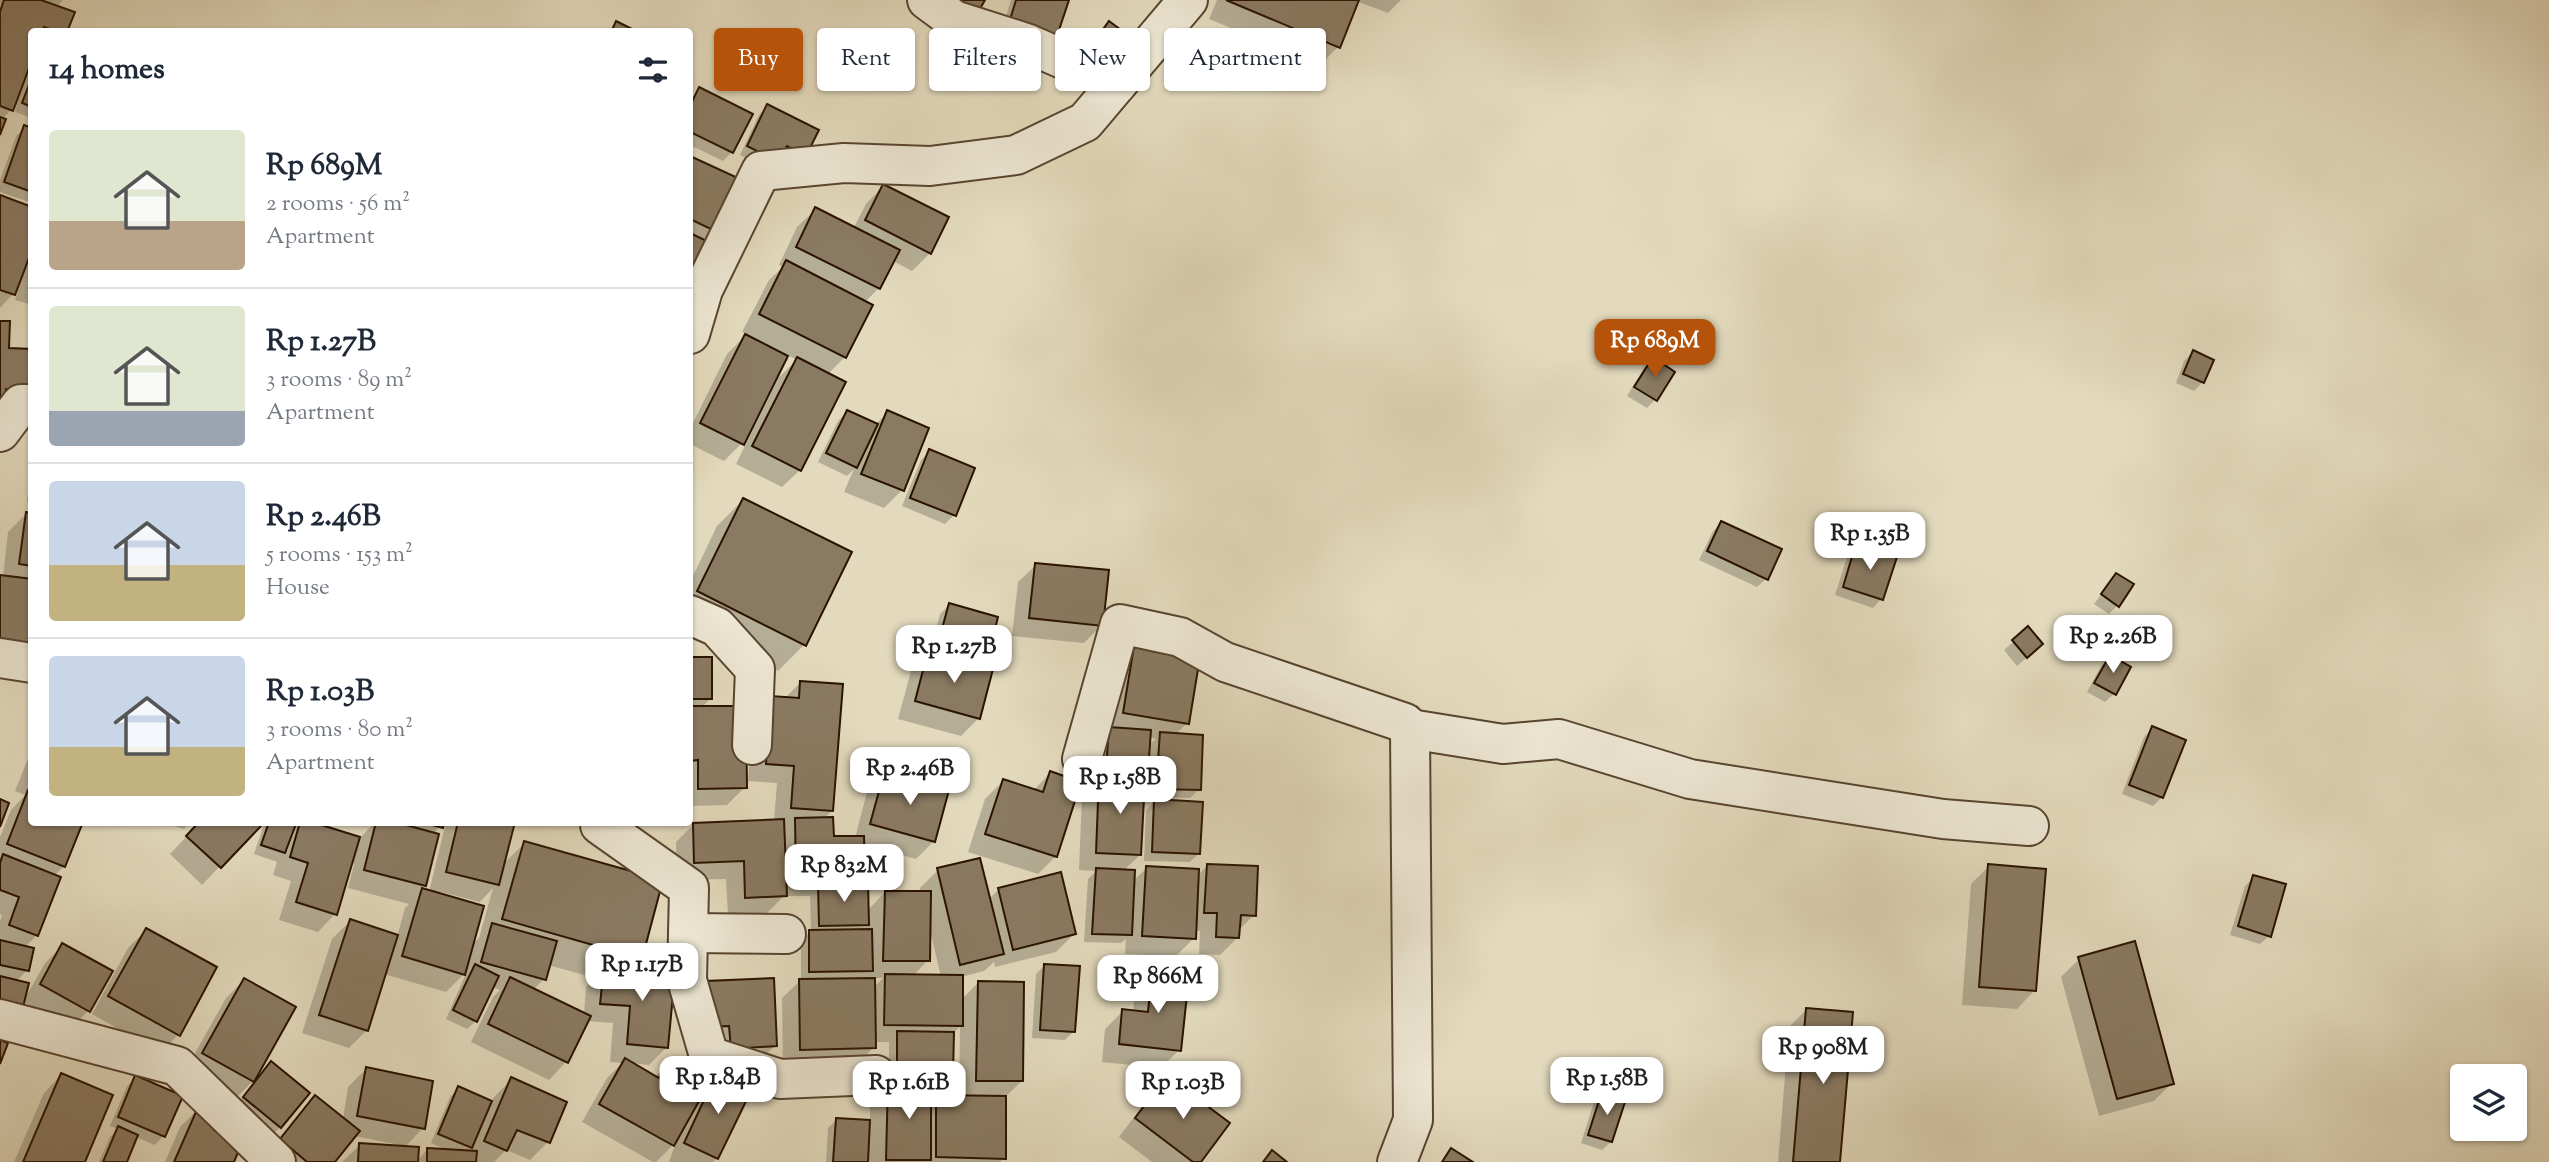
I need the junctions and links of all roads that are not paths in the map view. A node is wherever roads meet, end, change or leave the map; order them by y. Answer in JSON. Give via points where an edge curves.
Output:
{"nodes":[{"id":1,"x":927,"y":0,"type":"edge"},
{"id":2,"x":1188,"y":0,"type":"edge"},
{"id":3,"x":1150,"y":45,"type":"edge"},
{"id":4,"x":1055,"y":56,"type":"edge"},
{"id":5,"x":1111,"y":91,"type":"edge"},
{"id":6,"x":693,"y":325,"type":"edge"},
{"id":7,"x":28,"y":404,"type":"edge"},
{"id":8,"x":0,"y":432,"type":"edge"},
{"id":9,"x":693,"y":616,"type":"edge"},
{"id":10,"x":0,"y":658,"type":"edge"},
{"id":11,"x":28,"y":662,"type":"edge"},
{"id":12,"x":1410,"y":729,"type":"junction"},
{"id":13,"x":752,"y":745,"type":"dead end"},
{"id":14,"x":1082,"y":759,"type":"dead end"},
{"id":15,"x":605,"y":826,"type":"edge"},
{"id":16,"x":2029,"y":826,"type":"dead end"},
{"id":17,"x":688,"y":933,"type":"junction"},
{"id":18,"x":786,"y":934,"type":"dead end"},
{"id":19,"x":0,"y":1019,"type":"edge"},
{"id":20,"x":876,"y":1075,"type":"dead end"},
{"id":21,"x":276,"y":1162,"type":"edge"},
{"id":22,"x":1397,"y":1162,"type":"edge"}],
"edges":[{"from":1,"to":4,"type":"street","via":[[954,20]]},
{"from":2,"to":3,"type":"street"},
{"from":5,"to":6,"type":"street","via":[[1085,122],[1016,155],[929,166],[844,163],[761,171],[704,290]]},
{"from":7,"to":8,"type":"street","via":[[21,404]]},
{"from":9,"to":13,"type":"street","via":[[717,628],[755,669]]},
{"from":10,"to":11,"type":"street"},
{"from":12,"to":14,"type":"street","via":[[1405,723],[1225,662],[1180,637],[1120,624]]},
{"from":12,"to":16,"type":"street","via":[[1503,744],[1559,739],[1690,779],[1943,819]]},
{"from":12,"to":22,"type":"street","via":[[1413,1120]]},
{"from":15,"to":17,"type":"street","via":[[689,888]]},
{"from":17,"to":18,"type":"street"},
{"from":17,"to":20,"type":"street","via":[[687,980],[709,1056],[780,1079]]},
{"from":19,"to":21,"type":"street","via":[[177,1066]]}]}
